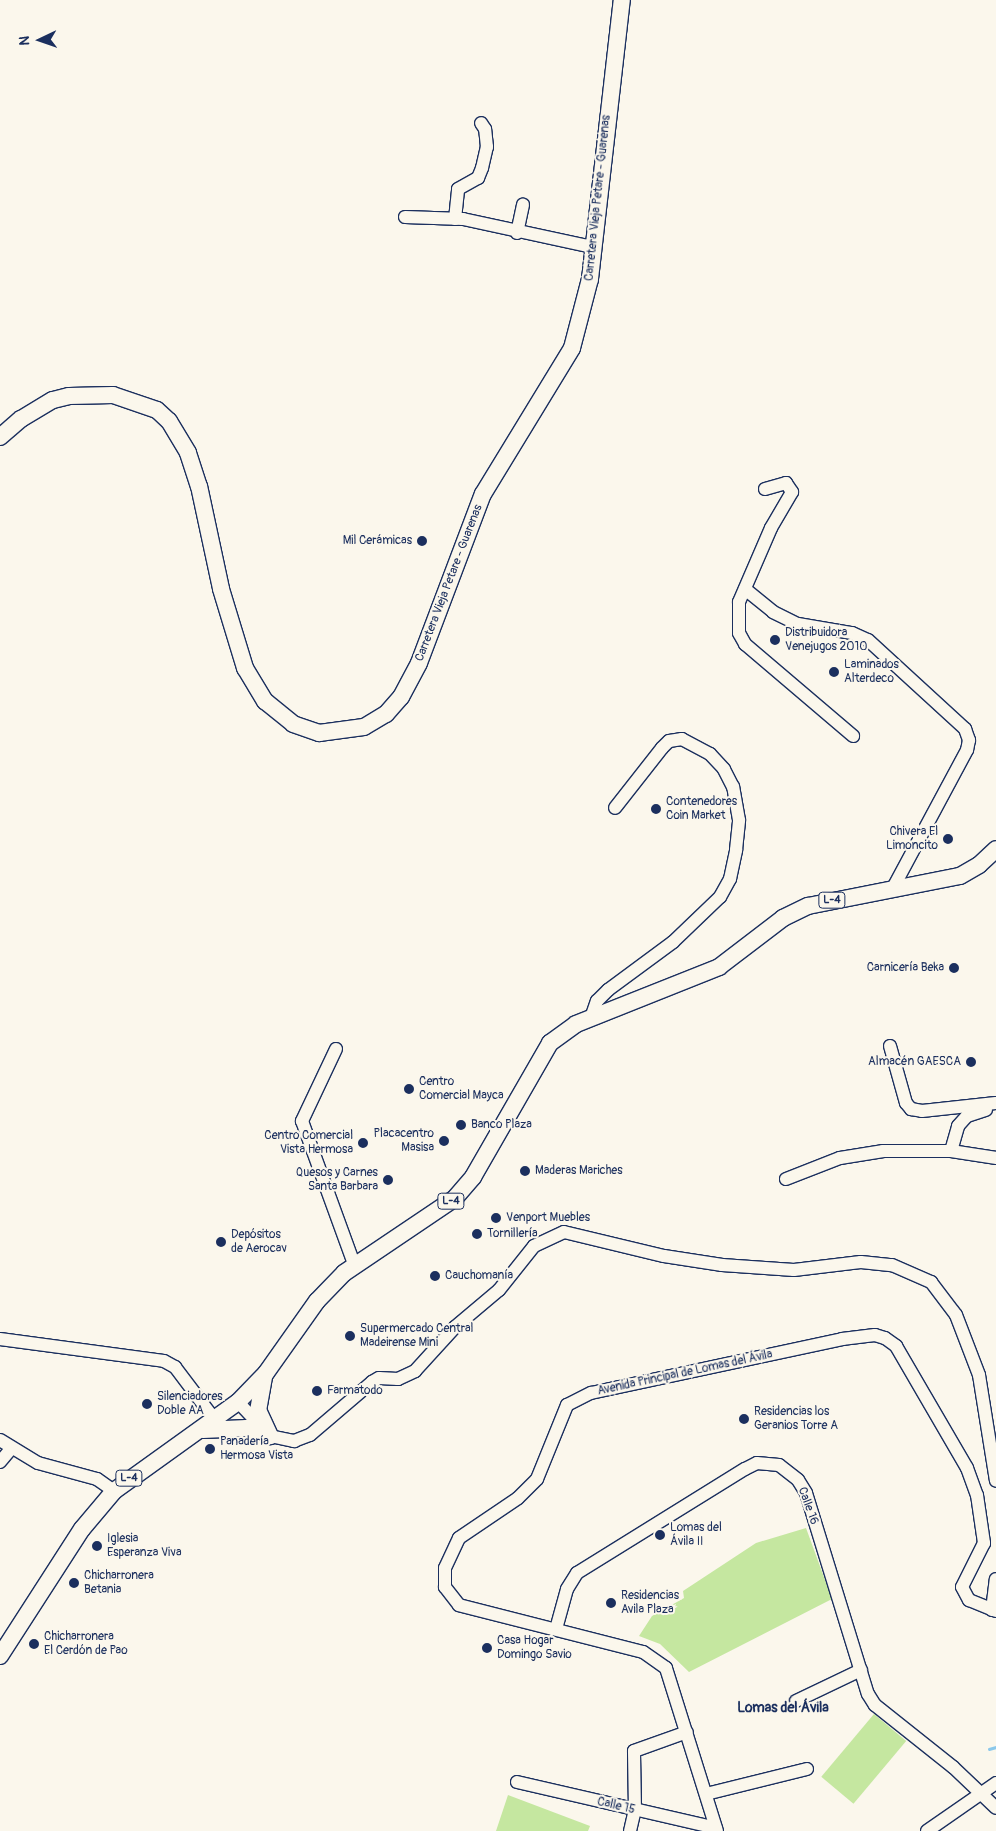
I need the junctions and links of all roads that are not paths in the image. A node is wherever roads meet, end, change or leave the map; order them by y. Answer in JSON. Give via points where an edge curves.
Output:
{"nodes":[{"id":1,"x":622,"y":0,"type":"edge"},
{"id":2,"x":481,"y":123,"type":"dead end"},
{"id":3,"x":523,"y":205,"type":"dead end"},
{"id":4,"x":405,"y":216,"type":"dead end"},
{"id":5,"x":455,"y":219,"type":"junction"},
{"id":6,"x":517,"y":233,"type":"junction"},
{"id":7,"x":593,"y":247,"type":"junction"},
{"id":8,"x":0,"y":437,"type":"edge"},
{"id":9,"x":765,"y":489,"type":"dead end"},
{"id":10,"x":745,"y":589,"type":"junction"},
{"id":11,"x":853,"y":736,"type":"dead end"},
{"id":12,"x":615,"y":808,"type":"dead end"},
{"id":13,"x":996,"y":849,"type":"edge"},
{"id":14,"x":989,"y":860,"type":"edge"},
{"id":15,"x":892,"y":890,"type":"junction"},
{"id":16,"x":591,"y":1018,"type":"junction"},
{"id":17,"x":890,"y":1046,"type":"dead end"},
{"id":18,"x":336,"y":1049,"type":"dead end"},
{"id":19,"x":996,"y":1103,"type":"edge"},
{"id":20,"x":996,"y":1107,"type":"edge"},
{"id":21,"x":951,"y":1151,"type":"junction"},
{"id":22,"x":996,"y":1158,"type":"edge"},
{"id":23,"x":786,"y":1179,"type":"dead end"},
{"id":24,"x":354,"y":1264,"type":"junction"},
{"id":25,"x":0,"y":1339,"type":"edge"},
{"id":26,"x":266,"y":1373,"type":"junction"},
{"id":27,"x":238,"y":1402,"type":"junction"},
{"id":28,"x":215,"y":1420,"type":"junction"},
{"id":29,"x":200,"y":1431,"type":"junction"},
{"id":30,"x":270,"y":1436,"type":"junction"},
{"id":31,"x":0,"y":1440,"type":"edge"},
{"id":32,"x":11,"y":1449,"type":"junction"},
{"id":33,"x":0,"y":1462,"type":"edge"},
{"id":34,"x":996,"y":1481,"type":"edge"},
{"id":35,"x":114,"y":1491,"type":"junction"},
{"id":36,"x":996,"y":1579,"type":"edge"},
{"id":37,"x":994,"y":1611,"type":"edge"},
{"id":38,"x":556,"y":1629,"type":"junction"},
{"id":39,"x":0,"y":1656,"type":"edge"},
{"id":40,"x":861,"y":1670,"type":"junction"},
{"id":41,"x":796,"y":1701,"type":"dead end"},
{"id":42,"x":687,"y":1732,"type":"junction"},
{"id":43,"x":807,"y":1770,"type":"dead end"},
{"id":44,"x":517,"y":1782,"type":"dead end"},
{"id":45,"x":996,"y":1783,"type":"edge"},
{"id":46,"x":978,"y":1793,"type":"junction"},
{"id":47,"x":706,"y":1794,"type":"junction"},
{"id":48,"x":996,"y":1808,"type":"edge"},
{"id":49,"x":635,"y":1810,"type":"junction"},
{"id":50,"x":716,"y":1830,"type":"edge"},
{"id":51,"x":630,"y":1831,"type":"edge"},
{"id":52,"x":927,"y":1831,"type":"edge"}],
"edges":[{"from":1,"to":7,"type":"main road","name":"Carretera Vieja Petare - Guarenas"},
{"from":2,"to":5,"type":"street","via":[[487,146],[482,168],[478,178],[458,189]]},
{"from":3,"to":6,"type":"street"},
{"from":4,"to":5,"type":"street"},
{"from":5,"to":6,"type":"street"},
{"from":6,"to":7,"type":"street"},
{"from":7,"to":8,"type":"main road","name":"Carretera Vieja Petare - Guarenas","via":[[585,302],[567,359],[483,494],[411,680],[393,707],[364,728],[333,734],[306,730],[280,715],[253,684],[220,589],[191,462],[179,436],[157,410],[113,394],[69,396],[54,400],[21,419]]},
{"from":9,"to":10,"type":"street","via":[[786,483],[792,492]]},
{"from":10,"to":11,"type":"street","via":[[737,619],[745,644]]},
{"from":10,"to":15,"type":"street","via":[[760,604],[798,624],[852,633],[868,640],[965,729],[969,740],[967,750]]},
{"from":12,"to":16,"type":"street","via":[[662,748],[669,741],[682,739],[710,754],[724,769],[733,788],[739,820],[736,850],[730,879],[713,904],[673,942],[608,990],[597,1001]]},
{"from":13,"to":14,"type":"main road","number":"L-4"},
{"from":14,"to":15,"type":"main road","number":"L-4","via":[[960,876]]},
{"from":15,"to":16,"type":"main road","number":"L-4","via":[[808,906],[783,918],[719,967]]},
{"from":16,"to":24,"type":"main road","number":"L-4","via":[[576,1024],[550,1043],[473,1177],[455,1198]]},
{"from":17,"to":19,"type":"street","via":[[906,1102],[911,1109],[922,1111]]},
{"from":18,"to":24,"type":"street","via":[[302,1121]]},
{"from":20,"to":21,"type":"street","via":[[967,1116],[958,1126]]},
{"from":21,"to":22,"type":"street"},
{"from":21,"to":23,"type":"street","via":[[883,1151],[840,1158]]},
{"from":24,"to":26,"type":"main road","number":"L-4","via":[[317,1301]]},
{"from":25,"to":28,"type":"street","via":[[164,1361],[174,1367]]},
{"from":26,"to":27,"type":"main road","number":"L-4"},
{"from":26,"to":30,"type":"main road","via":[[258,1410]]},
{"from":27,"to":28,"type":"main road","number":"L-4"},
{"from":27,"to":30,"type":"street"},
{"from":28,"to":29,"type":"main road","number":"L-4"},
{"from":29,"to":30,"type":"main road","via":[[247,1428]]},
{"from":29,"to":35,"type":"main road","number":"L-4"},
{"from":30,"to":34,"type":"street","via":[[284,1441],[302,1439],[321,1427],[378,1378],[398,1379],[415,1371],[455,1327],[499,1290],[534,1246],[564,1232],[664,1256],[722,1265],[794,1270],[861,1262],[892,1265],[919,1274],[942,1294],[970,1343],[979,1375]]},
{"from":31,"to":32,"type":"street"},
{"from":32,"to":33,"type":"street"},
{"from":32,"to":35,"type":"street","via":[[38,1463],[97,1480]]},
{"from":35,"to":39,"type":"main road","number":"L-4","via":[[82,1529]]},
{"from":36,"to":37,"type":"street"},
{"from":37,"to":38,"type":"street","name":"Avenida Principal de Lomas del Ávila","via":[[969,1600],[962,1586],[984,1543],[977,1495],[967,1468],[896,1346],[885,1338],[869,1335],[591,1393],[567,1405],[537,1479],[518,1498],[459,1538],[445,1568],[445,1587],[459,1605]]},
{"from":38,"to":40,"type":"street","name":"Calle 16","via":[[566,1589],[577,1573],[745,1469],[757,1463],[768,1463],[788,1470],[806,1493]]},
{"from":38,"to":42,"type":"street","name":"Avenida Principal de Lomas del Ávila","via":[[643,1652],[656,1659],[666,1668]]},
{"from":40,"to":41,"type":"street"},
{"from":40,"to":46,"type":"street","name":"Calle 16","via":[[875,1705],[953,1767]]},
{"from":42,"to":47,"type":"street","name":"Avenida Principal de Lomas del Ávila"},
{"from":42,"to":49,"type":"street","via":[[634,1751]]},
{"from":43,"to":47,"type":"street"},
{"from":44,"to":49,"type":"street","name":"Calle 15"},
{"from":45,"to":46,"type":"street"},
{"from":46,"to":48,"type":"street"},
{"from":46,"to":52,"type":"street"},
{"from":47,"to":50,"type":"street","name":"Avenida Principal de Lomas del Ávila"},
{"from":49,"to":50,"type":"street","name":"Calle 15"},
{"from":49,"to":51,"type":"street"}]}
